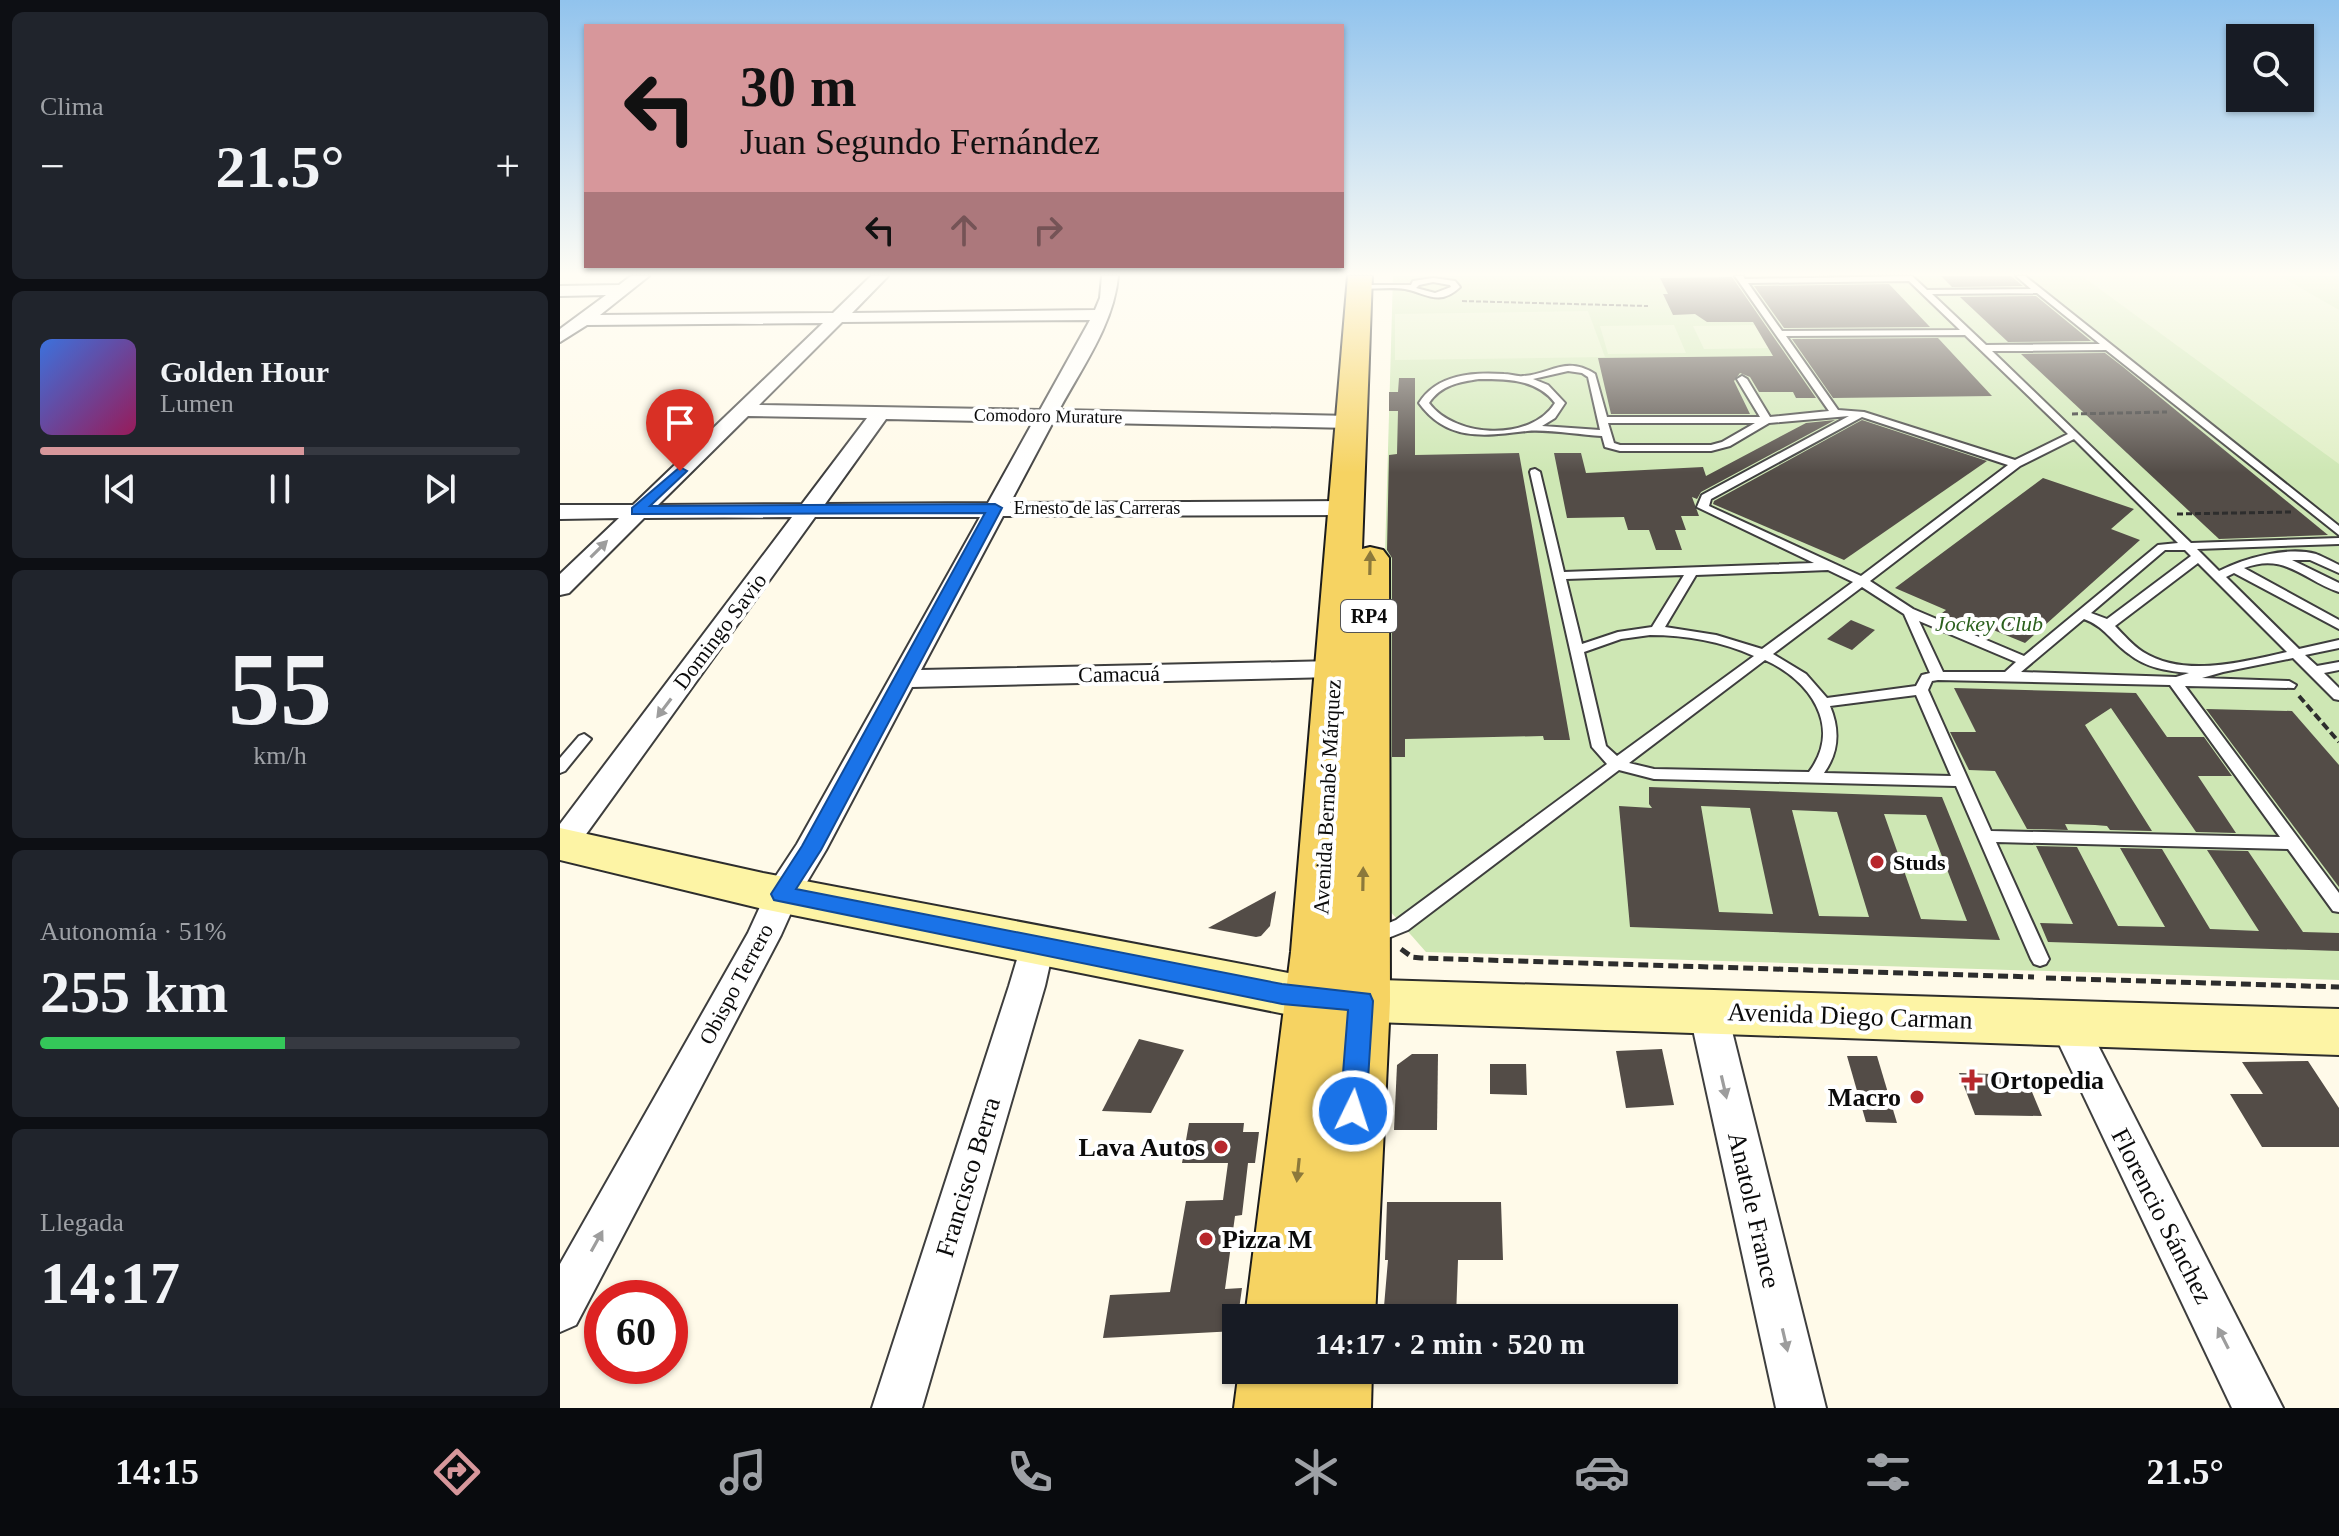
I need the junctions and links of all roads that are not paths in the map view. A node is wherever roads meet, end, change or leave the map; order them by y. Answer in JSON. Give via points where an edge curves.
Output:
{"nodes":[{"id":1,"x":814,"y":342,"type":"edge"},
{"id":2,"x":1087,"y":342,"type":"edge"},
{"id":3,"x":1366,"y":342,"type":"edge"},
{"id":4,"x":1374,"y":342,"type":"edge"},
{"id":5,"x":1786,"y":342,"type":"edge"},
{"id":6,"x":1975,"y":342,"type":"edge"},
{"id":7,"x":2102,"y":342,"type":"edge"},
{"id":8,"x":2109,"y":347,"type":"junction"},
{"id":9,"x":1982,"y":348,"type":"junction"},
{"id":10,"x":1524,"y":379,"type":"junction"},
{"id":11,"x":1742,"y":379,"type":"dead end"},
{"id":12,"x":745,"y":410,"type":"junction"},
{"id":13,"x":1835,"y":413,"type":"junction"},
{"id":14,"x":880,"y":414,"type":"junction"},
{"id":15,"x":1861,"y":414,"type":"junction"},
{"id":16,"x":1048,"y":415,"type":"junction"},
{"id":17,"x":1603,"y":420,"type":"junction"},
{"id":18,"x":1767,"y":420,"type":"junction"},
{"id":19,"x":1351,"y":422,"type":"junction"},
{"id":20,"x":1529,"y":429,"type":"junction"},
{"id":21,"x":1606,"y":433,"type":"junction"},
{"id":22,"x":2074,"y":435,"type":"junction"},
{"id":23,"x":2016,"y":464,"type":"junction"},
{"id":24,"x":1535,"y":472,"type":"dead end"},
{"id":25,"x":995,"y":508,"type":"junction"},
{"id":26,"x":1346,"y":508,"type":"junction"},
{"id":27,"x":810,"y":510,"type":"junction"},
{"id":28,"x":637,"y":511,"type":"junction"},
{"id":29,"x":560,"y":512,"type":"edge"},
{"id":30,"x":2339,"y":532,"type":"edge"},
{"id":31,"x":2339,"y":541,"type":"edge"},
{"id":32,"x":2184,"y":544,"type":"junction"},
{"id":33,"x":2275,"y":556,"type":"junction"},
{"id":34,"x":2198,"y":557,"type":"junction"},
{"id":35,"x":1834,"y":566,"type":"junction"},
{"id":36,"x":2233,"y":567,"type":"junction"},
{"id":37,"x":2339,"y":569,"type":"edge"},
{"id":38,"x":1692,"y":571,"type":"junction"},
{"id":39,"x":1559,"y":576,"type":"junction"},
{"id":40,"x":2217,"y":577,"type":"junction"},
{"id":41,"x":1862,"y":581,"type":"junction"},
{"id":42,"x":560,"y":588,"type":"edge"},
{"id":43,"x":2339,"y":588,"type":"edge"},
{"id":44,"x":1909,"y":612,"type":"junction"},
{"id":45,"x":2081,"y":613,"type":"junction"},
{"id":46,"x":2108,"y":625,"type":"junction"},
{"id":47,"x":2339,"y":625,"type":"edge"},
{"id":48,"x":1657,"y":630,"type":"junction"},
{"id":49,"x":2339,"y":644,"type":"edge"},
{"id":50,"x":1577,"y":650,"type":"junction"},
{"id":51,"x":2293,"y":652,"type":"junction"},
{"id":52,"x":1765,"y":654,"type":"junction"},
{"id":53,"x":2025,"y":661,"type":"junction"},
{"id":54,"x":2339,"y":666,"type":"edge"},
{"id":55,"x":1334,"y":669,"type":"junction"},
{"id":56,"x":2218,"y":669,"type":"junction"},
{"id":57,"x":2313,"y":671,"type":"junction"},
{"id":58,"x":1938,"y":676,"type":"junction"},
{"id":59,"x":2008,"y":676,"type":"junction"},
{"id":60,"x":904,"y":679,"type":"junction"},
{"id":61,"x":2175,"y":682,"type":"junction"},
{"id":62,"x":2289,"y":685,"type":"road end"},
{"id":63,"x":1921,"y":690,"type":"junction"},
{"id":64,"x":2339,"y":696,"type":"edge"},
{"id":65,"x":1823,"y":703,"type":"junction"},
{"id":66,"x":584,"y":739,"type":"dead end"},
{"id":67,"x":1618,"y":765,"type":"junction"},
{"id":68,"x":560,"y":768,"type":"edge"},
{"id":69,"x":1812,"y":779,"type":"junction"},
{"id":70,"x":1962,"y":781,"type":"junction"},
{"id":71,"x":1985,"y":836,"type":"junction"},
{"id":72,"x":2292,"y":843,"type":"junction"},
{"id":73,"x":561,"y":845,"type":"edge"},
{"id":74,"x":782,"y":894,"type":"junction"},
{"id":75,"x":2339,"y":906,"type":"edge"},
{"id":76,"x":1036,"y":946,"type":"junction"},
{"id":77,"x":2040,"y":959,"type":"dead end"},
{"id":78,"x":1346,"y":980,"type":"junction"},
{"id":79,"x":1708,"y":1011,"type":"junction"},
{"id":80,"x":2068,"y":1023,"type":"junction"},
{"id":81,"x":2339,"y":1032,"type":"edge"},
{"id":82,"x":1285,"y":1304,"type":"edge"},
{"id":83,"x":1338,"y":1304,"type":"edge"},
{"id":84,"x":560,"y":1309,"type":"edge"},
{"id":85,"x":1276,"y":1384,"type":"edge"},
{"id":86,"x":1333,"y":1384,"type":"edge"},
{"id":87,"x":897,"y":1408,"type":"edge"},
{"id":88,"x":1273,"y":1408,"type":"edge"},
{"id":89,"x":1332,"y":1408,"type":"edge"},
{"id":90,"x":1801,"y":1408,"type":"edge"},
{"id":91,"x":2258,"y":1408,"type":"edge"}],
"edges":[{"from":1,"to":12,"type":"street"},
{"from":2,"to":16,"type":"street","name":"Obispo Terrero"},
{"from":3,"to":19,"type":"main road","name":"Avenida Bernabé Márquez","number":"RP4"},
{"from":78,"to":4,"type":"main road","name":"Avenida Bernabé Márquez","number":"RP4","one_way":true},
{"from":5,"to":13,"type":"lane"},
{"from":6,"to":9,"type":"lane"},
{"from":7,"to":8,"type":"lane"},
{"from":8,"to":9,"type":"lane"},
{"from":8,"to":30,"type":"lane"},
{"from":9,"to":22,"type":"lane"},
{"from":10,"to":17,"type":"lane","via":[[1566,368],[1586,371],[1592,376]]},
{"from":10,"to":20,"type":"lane","via":[[1555,393],[1560,403],[1558,413]]},
{"from":10,"to":20,"type":"lane","via":[[1458,379],[1429,393],[1424,403],[1428,413],[1458,429]]},
{"from":11,"to":18,"type":"lane"},
{"from":12,"to":14,"type":"street","name":"Comodoro Murature"},
{"from":12,"to":28,"type":"street"},
{"from":13,"to":15,"type":"lane"},
{"from":13,"to":18,"type":"lane"},
{"from":14,"to":16,"type":"street","name":"Comodoro Murature"},
{"from":14,"to":27,"type":"street","name":"Domingo Savio"},
{"from":15,"to":23,"type":"lane"},
{"from":15,"to":35,"type":"lane","via":[[1706,497],[1702,504]]},
{"from":16,"to":19,"type":"street","name":"Comodoro Murature"},
{"from":16,"to":25,"type":"street","name":"Obispo Terrero"},
{"from":17,"to":18,"type":"lane"},
{"from":17,"to":21,"type":"lane"},
{"from":18,"to":21,"type":"lane","via":[[1711,448],[1615,447]]},
{"from":19,"to":26,"type":"main road","name":"Avenida Bernabé Márquez","number":"RP4"},
{"from":20,"to":21,"type":"lane"},
{"from":22,"to":23,"type":"lane"},
{"from":22,"to":32,"type":"lane"},
{"from":23,"to":41,"type":"lane"},
{"from":24,"to":39,"type":"lane"},
{"from":25,"to":26,"type":"street","name":"Ernesto de las Carreras"},
{"from":25,"to":27,"type":"street","name":"Ernesto de las Carreras"},
{"from":25,"to":60,"type":"street","name":"Obispo Terrero"},
{"from":26,"to":55,"type":"main road","name":"Avenida Bernabé Márquez","number":"RP4"},
{"from":27,"to":28,"type":"street","name":"Ernesto de las Carreras"},
{"from":27,"to":73,"type":"street","name":"Domingo Savio","one_way":true},
{"from":28,"to":29,"type":"street","name":"Ernesto de las Carreras"},
{"from":42,"to":28,"type":"street","one_way":true},
{"from":31,"to":32,"type":"lane"},
{"from":32,"to":34,"type":"lane"},
{"from":32,"to":45,"type":"lane","via":[[2162,547]]},
{"from":33,"to":36,"type":"lane"},
{"from":33,"to":37,"type":"lane","via":[[2312,557]]},
{"from":33,"to":43,"type":"lane"},
{"from":34,"to":40,"type":"lane"},
{"from":34,"to":46,"type":"lane"},
{"from":35,"to":38,"type":"lane"},
{"from":35,"to":41,"type":"lane"},
{"from":36,"to":40,"type":"lane"},
{"from":36,"to":47,"type":"lane"},
{"from":38,"to":39,"type":"lane"},
{"from":38,"to":48,"type":"lane"},
{"from":39,"to":50,"type":"lane"},
{"from":40,"to":51,"type":"lane"},
{"from":41,"to":44,"type":"lane"},
{"from":41,"to":52,"type":"lane"},
{"from":44,"to":53,"type":"lane"},
{"from":44,"to":58,"type":"lane"},
{"from":45,"to":46,"type":"lane"},
{"from":45,"to":53,"type":"lane"},
{"from":46,"to":56,"type":"lane","via":[[2125,649],[2148,661]]},
{"from":48,"to":50,"type":"lane","via":[[1614,636]]},
{"from":48,"to":52,"type":"lane","via":[[1731,640]]},
{"from":49,"to":51,"type":"lane"},
{"from":50,"to":67,"type":"lane","via":[[1599,747]]},
{"from":51,"to":56,"type":"lane"},
{"from":51,"to":57,"type":"lane"},
{"from":52,"to":65,"type":"lane","via":[[1808,684]]},
{"from":52,"to":67,"type":"lane"},
{"from":53,"to":59,"type":"lane"},
{"from":54,"to":57,"type":"lane"},
{"from":55,"to":60,"type":"street","name":"Camacuá"},
{"from":55,"to":78,"type":"main road","name":"Avenida Bernabé Márquez","number":"RP4"},
{"from":56,"to":61,"type":"lane"},
{"from":57,"to":64,"type":"lane"},
{"from":58,"to":59,"type":"lane"},
{"from":58,"to":63,"type":"lane","via":[[1927,678]]},
{"from":59,"to":61,"type":"lane"},
{"from":60,"to":74,"type":"street","name":"Obispo Terrero"},
{"from":61,"to":62,"type":"lane"},
{"from":61,"to":72,"type":"lane"},
{"from":63,"to":65,"type":"lane"},
{"from":63,"to":70,"type":"lane"},
{"from":65,"to":69,"type":"lane","via":[[1831,729],[1828,755]]},
{"from":66,"to":68,"type":"lane"},
{"from":67,"to":69,"type":"lane","via":[[1654,774]]},
{"from":67,"to":78,"type":"lane","via":[[1402,925]]},
{"from":69,"to":70,"type":"lane"},
{"from":70,"to":71,"type":"lane"},
{"from":71,"to":72,"type":"lane"},
{"from":71,"to":77,"type":"lane"},
{"from":72,"to":75,"type":"lane"},
{"from":73,"to":74,"type":"main road","name":"Avenida Diego Carman"},
{"from":74,"to":76,"type":"main road","name":"Avenida Diego Carman"},
{"from":84,"to":74,"type":"street","name":"Obispo Terrero","one_way":true},
{"from":76,"to":78,"type":"main road","name":"Avenida Diego Carman"},
{"from":76,"to":87,"type":"street","name":"Francisco Berra"},
{"from":78,"to":79,"type":"main road","name":"Avenida Diego Carman"},
{"from":78,"to":82,"type":"main road","name":"Avenida Bernabé Márquez","number":"RP4","one_way":true},
{"from":78,"to":83,"type":"main road","name":"Avenida Bernabé Márquez","number":"RP4"},
{"from":79,"to":80,"type":"main road","name":"Avenida Diego Carman"},
{"from":79,"to":90,"type":"street","name":"Anatole France","one_way":true},
{"from":80,"to":81,"type":"main road","name":"Avenida Diego Carman"},
{"from":91,"to":80,"type":"street","name":"Florencio Sánchez","one_way":true},
{"from":85,"to":88,"type":"main road"},
{"from":86,"to":89,"type":"main road"}]}
